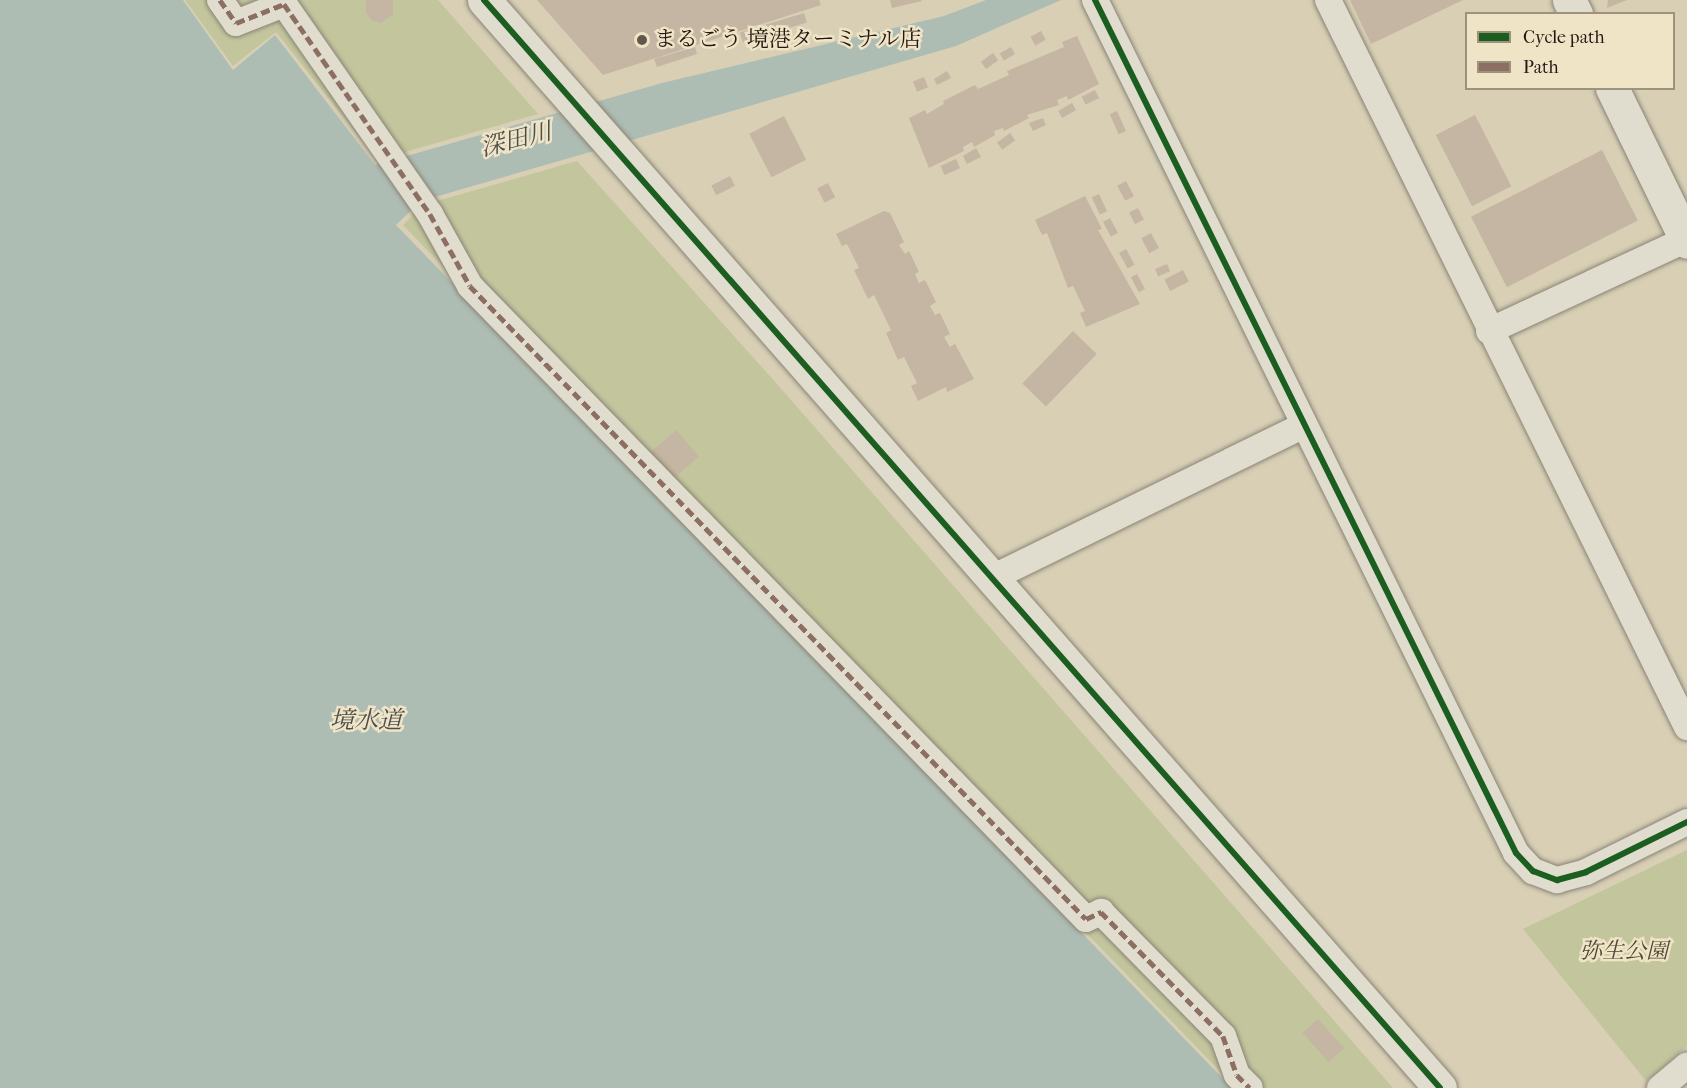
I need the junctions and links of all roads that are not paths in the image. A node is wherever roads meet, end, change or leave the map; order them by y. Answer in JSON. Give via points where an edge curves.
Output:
{"nodes":[{"id":1,"x":220,"y":0,"type":"edge"},
{"id":2,"x":484,"y":0,"type":"edge"},
{"id":3,"x":1328,"y":0,"type":"edge"},
{"id":4,"x":1100,"y":1,"type":"edge"},
{"id":5,"x":1613,"y":90,"type":"edge"},
{"id":6,"x":1687,"y":240,"type":"edge"},
{"id":7,"x":1489,"y":332,"type":"junction"},
{"id":8,"x":1304,"y":425,"type":"junction"},
{"id":9,"x":992,"y":578,"type":"junction"},
{"id":10,"x":1687,"y":727,"type":"edge"},
{"id":11,"x":1687,"y":822,"type":"edge"},
{"id":12,"x":1250,"y":1088,"type":"edge"},
{"id":13,"x":1440,"y":1088,"type":"edge"}],
"edges":[{"from":1,"to":12,"type":"street","via":[[236,23],[284,4],[430,214],[470,286],[1086,919],[1101,912],[1223,1036],[1237,1074]]},
{"from":2,"to":9,"type":"street"},
{"from":3,"to":7,"type":"street"},
{"from":4,"to":8,"type":"street"},
{"from":5,"to":6,"type":"street"},
{"from":6,"to":7,"type":"street"},
{"from":7,"to":10,"type":"street"},
{"from":8,"to":9,"type":"street"},
{"from":8,"to":11,"type":"street","via":[[1516,853],[1533,871],[1557,880],[1586,872]]},
{"from":9,"to":13,"type":"street"}]}
